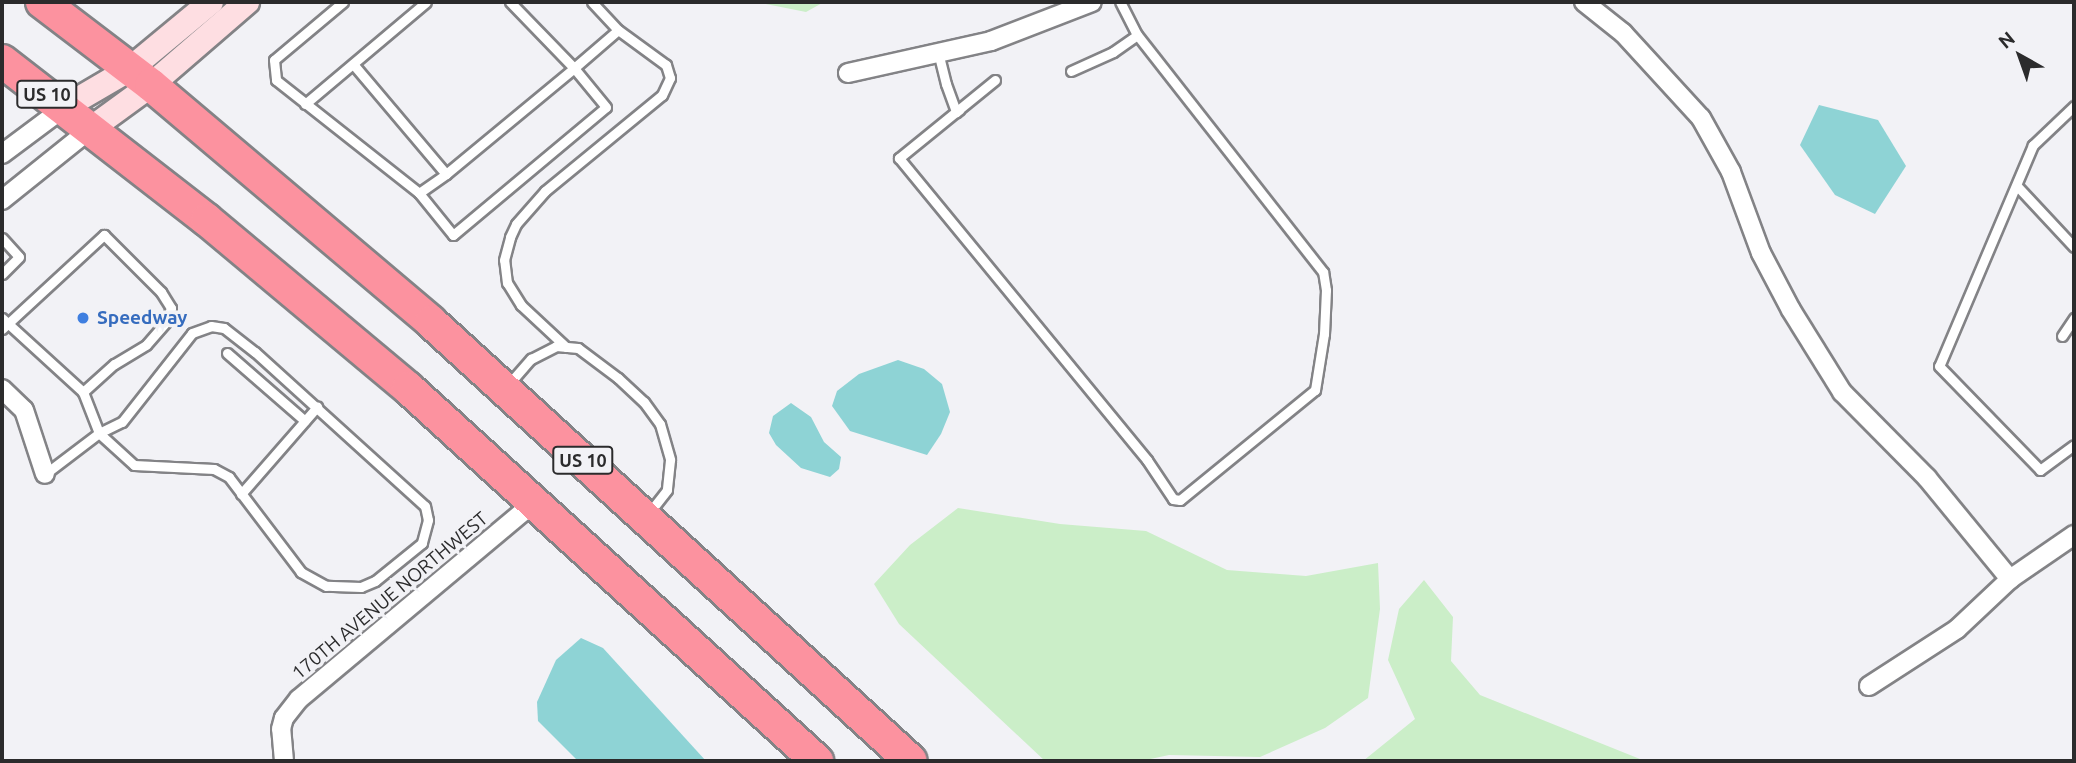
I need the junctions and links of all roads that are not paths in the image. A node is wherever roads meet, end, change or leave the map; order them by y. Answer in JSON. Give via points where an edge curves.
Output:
{"nodes":[{"id":1,"x":42,"y":2,"type":"edge"},
{"id":2,"x":211,"y":2,"type":"edge"},
{"id":3,"x":247,"y":2,"type":"edge"},
{"id":4,"x":344,"y":2,"type":"edge"},
{"id":5,"x":426,"y":2,"type":"edge"},
{"id":6,"x":510,"y":2,"type":"edge"},
{"id":7,"x":592,"y":2,"type":"edge"},
{"id":8,"x":1092,"y":2,"type":"edge"},
{"id":9,"x":1120,"y":2,"type":"edge"},
{"id":10,"x":1584,"y":2,"type":"edge"},
{"id":11,"x":618,"y":30,"type":"junction"},
{"id":12,"x":1138,"y":35,"type":"junction"},
{"id":13,"x":938,"y":52,"type":"junction"},
{"id":14,"x":2,"y":61,"type":"edge"},
{"id":15,"x":353,"y":64,"type":"junction"},
{"id":16,"x":573,"y":68,"type":"junction"},
{"id":17,"x":1071,"y":71,"type":"dead end"},
{"id":18,"x":848,"y":73,"type":"dead end"},
{"id":19,"x":141,"y":77,"type":"junction"},
{"id":20,"x":995,"y":80,"type":"dead end"},
{"id":21,"x":305,"y":104,"type":"junction"},
{"id":22,"x":2074,"y":106,"type":"edge"},
{"id":23,"x":65,"y":107,"type":"junction"},
{"id":24,"x":956,"y":112,"type":"junction"},
{"id":25,"x":92,"y":128,"type":"junction"},
{"id":26,"x":2,"y":154,"type":"edge"},
{"id":27,"x":446,"y":174,"type":"junction"},
{"id":28,"x":2018,"y":187,"type":"junction"},
{"id":29,"x":419,"y":193,"type":"junction"},
{"id":30,"x":2,"y":200,"type":"edge"},
{"id":31,"x":2,"y":238,"type":"edge"},
{"id":32,"x":2074,"y":247,"type":"edge"},
{"id":33,"x":2,"y":274,"type":"edge"},
{"id":34,"x":2074,"y":318,"type":"edge"},
{"id":35,"x":4,"y":324,"type":"edge"},
{"id":36,"x":2062,"y":336,"type":"dead end"},
{"id":37,"x":566,"y":347,"type":"junction"},
{"id":38,"x":227,"y":353,"type":"dead end"},
{"id":39,"x":505,"y":388,"type":"junction"},
{"id":40,"x":2,"y":389,"type":"edge"},
{"id":41,"x":83,"y":393,"type":"junction"},
{"id":42,"x":317,"y":407,"type":"junction"},
{"id":43,"x":305,"y":421,"type":"junction"},
{"id":44,"x":99,"y":433,"type":"junction"},
{"id":45,"x":2074,"y":445,"type":"edge"},
{"id":46,"x":45,"y":474,"type":"joint"},
{"id":47,"x":241,"y":494,"type":"junction"},
{"id":48,"x":535,"y":502,"type":"junction"},
{"id":49,"x":646,"y":517,"type":"junction"},
{"id":50,"x":2074,"y":535,"type":"edge"},
{"id":51,"x":2010,"y":579,"type":"junction"},
{"id":52,"x":1869,"y":686,"type":"dead end"},
{"id":53,"x":284,"y":761,"type":"edge"},
{"id":54,"x":817,"y":761,"type":"edge"},
{"id":55,"x":911,"y":761,"type":"edge"}],
"edges":[{"from":1,"to":19,"type":"highway","number":"US 10"},
{"from":2,"to":19,"type":"street"},
{"from":3,"to":19,"type":"street"},
{"from":4,"to":21,"type":"lane","via":[[274,60],[276,80]]},
{"from":5,"to":15,"type":"lane"},
{"from":6,"to":16,"type":"lane"},
{"from":7,"to":11,"type":"lane"},
{"from":8,"to":13,"type":"street","via":[[991,41]]},
{"from":9,"to":12,"type":"lane"},
{"from":10,"to":51,"type":"street","via":[[1623,33],[1701,118],[1731,173],[1761,253],[1842,392],[1927,478]]},
{"from":11,"to":16,"type":"lane"},
{"from":11,"to":37,"type":"lane","via":[[666,65],[670,78],[662,95],[545,191],[516,224],[505,249],[503,272],[513,296]]},
{"from":12,"to":17,"type":"lane"},
{"from":12,"to":24,"type":"lane","via":[[1323,272],[1326,290],[1315,390],[1180,500],[1173,499],[1147,460],[899,158]]},
{"from":13,"to":18,"type":"street"},
{"from":13,"to":24,"type":"lane"},
{"from":14,"to":23,"type":"highway","number":"US 10"},
{"from":15,"to":21,"type":"lane"},
{"from":15,"to":27,"type":"lane"},
{"from":16,"to":27,"type":"lane"},
{"from":16,"to":29,"type":"lane","via":[[606,107],[453,235]]},
{"from":19,"to":23,"type":"street"},
{"from":19,"to":25,"type":"street"},
{"from":19,"to":39,"type":"highway","number":"US 10"},
{"from":20,"to":24,"type":"lane"},
{"from":21,"to":29,"type":"lane"},
{"from":22,"to":28,"type":"lane","via":[[2034,145]]},
{"from":23,"to":25,"type":"highway","number":"US 10"},
{"from":23,"to":26,"type":"street"},
{"from":25,"to":30,"type":"street"},
{"from":25,"to":48,"type":"highway","number":"US 10","via":[[318,311]]},
{"from":27,"to":29,"type":"lane"},
{"from":28,"to":32,"type":"lane"},
{"from":28,"to":45,"type":"lane","via":[[1939,366],[2040,470]]},
{"from":31,"to":33,"type":"lane","via":[[19,257]]},
{"from":34,"to":36,"type":"lane"},
{"from":35,"to":41,"type":"lane"},
{"from":35,"to":41,"type":"lane","via":[[104,235],[172,308],[146,345],[114,364]]},
{"from":37,"to":39,"type":"lane","via":[[556,346],[531,359]]},
{"from":37,"to":49,"type":"lane","via":[[578,348],[618,378],[660,424],[670,460],[667,490]]},
{"from":38,"to":43,"type":"lane"},
{"from":39,"to":49,"type":"highway","number":"US 10"},
{"from":40,"to":46,"type":"street","via":[[24,410]]},
{"from":41,"to":44,"type":"lane"},
{"from":42,"to":43,"type":"lane"},
{"from":42,"to":44,"type":"lane","via":[[224,328],[211,326],[192,333],[122,422]]},
{"from":42,"to":47,"type":"lane","via":[[425,506],[428,520],[422,543],[375,581],[361,587],[326,586],[301,572]]},
{"from":43,"to":47,"type":"lane"},
{"from":44,"to":46,"type":"lane"},
{"from":44,"to":47,"type":"lane","via":[[134,465],[214,469],[229,477]]},
{"from":48,"to":53,"type":"street","name":"170TH AVENUE NORTHWEST","via":[[299,699],[281,729]]},
{"from":48,"to":54,"type":"highway","number":"US 10"},
{"from":49,"to":55,"type":"highway","number":"US 10"},
{"from":50,"to":51,"type":"street"},
{"from":51,"to":52,"type":"street","via":[[1957,628]]}]}
